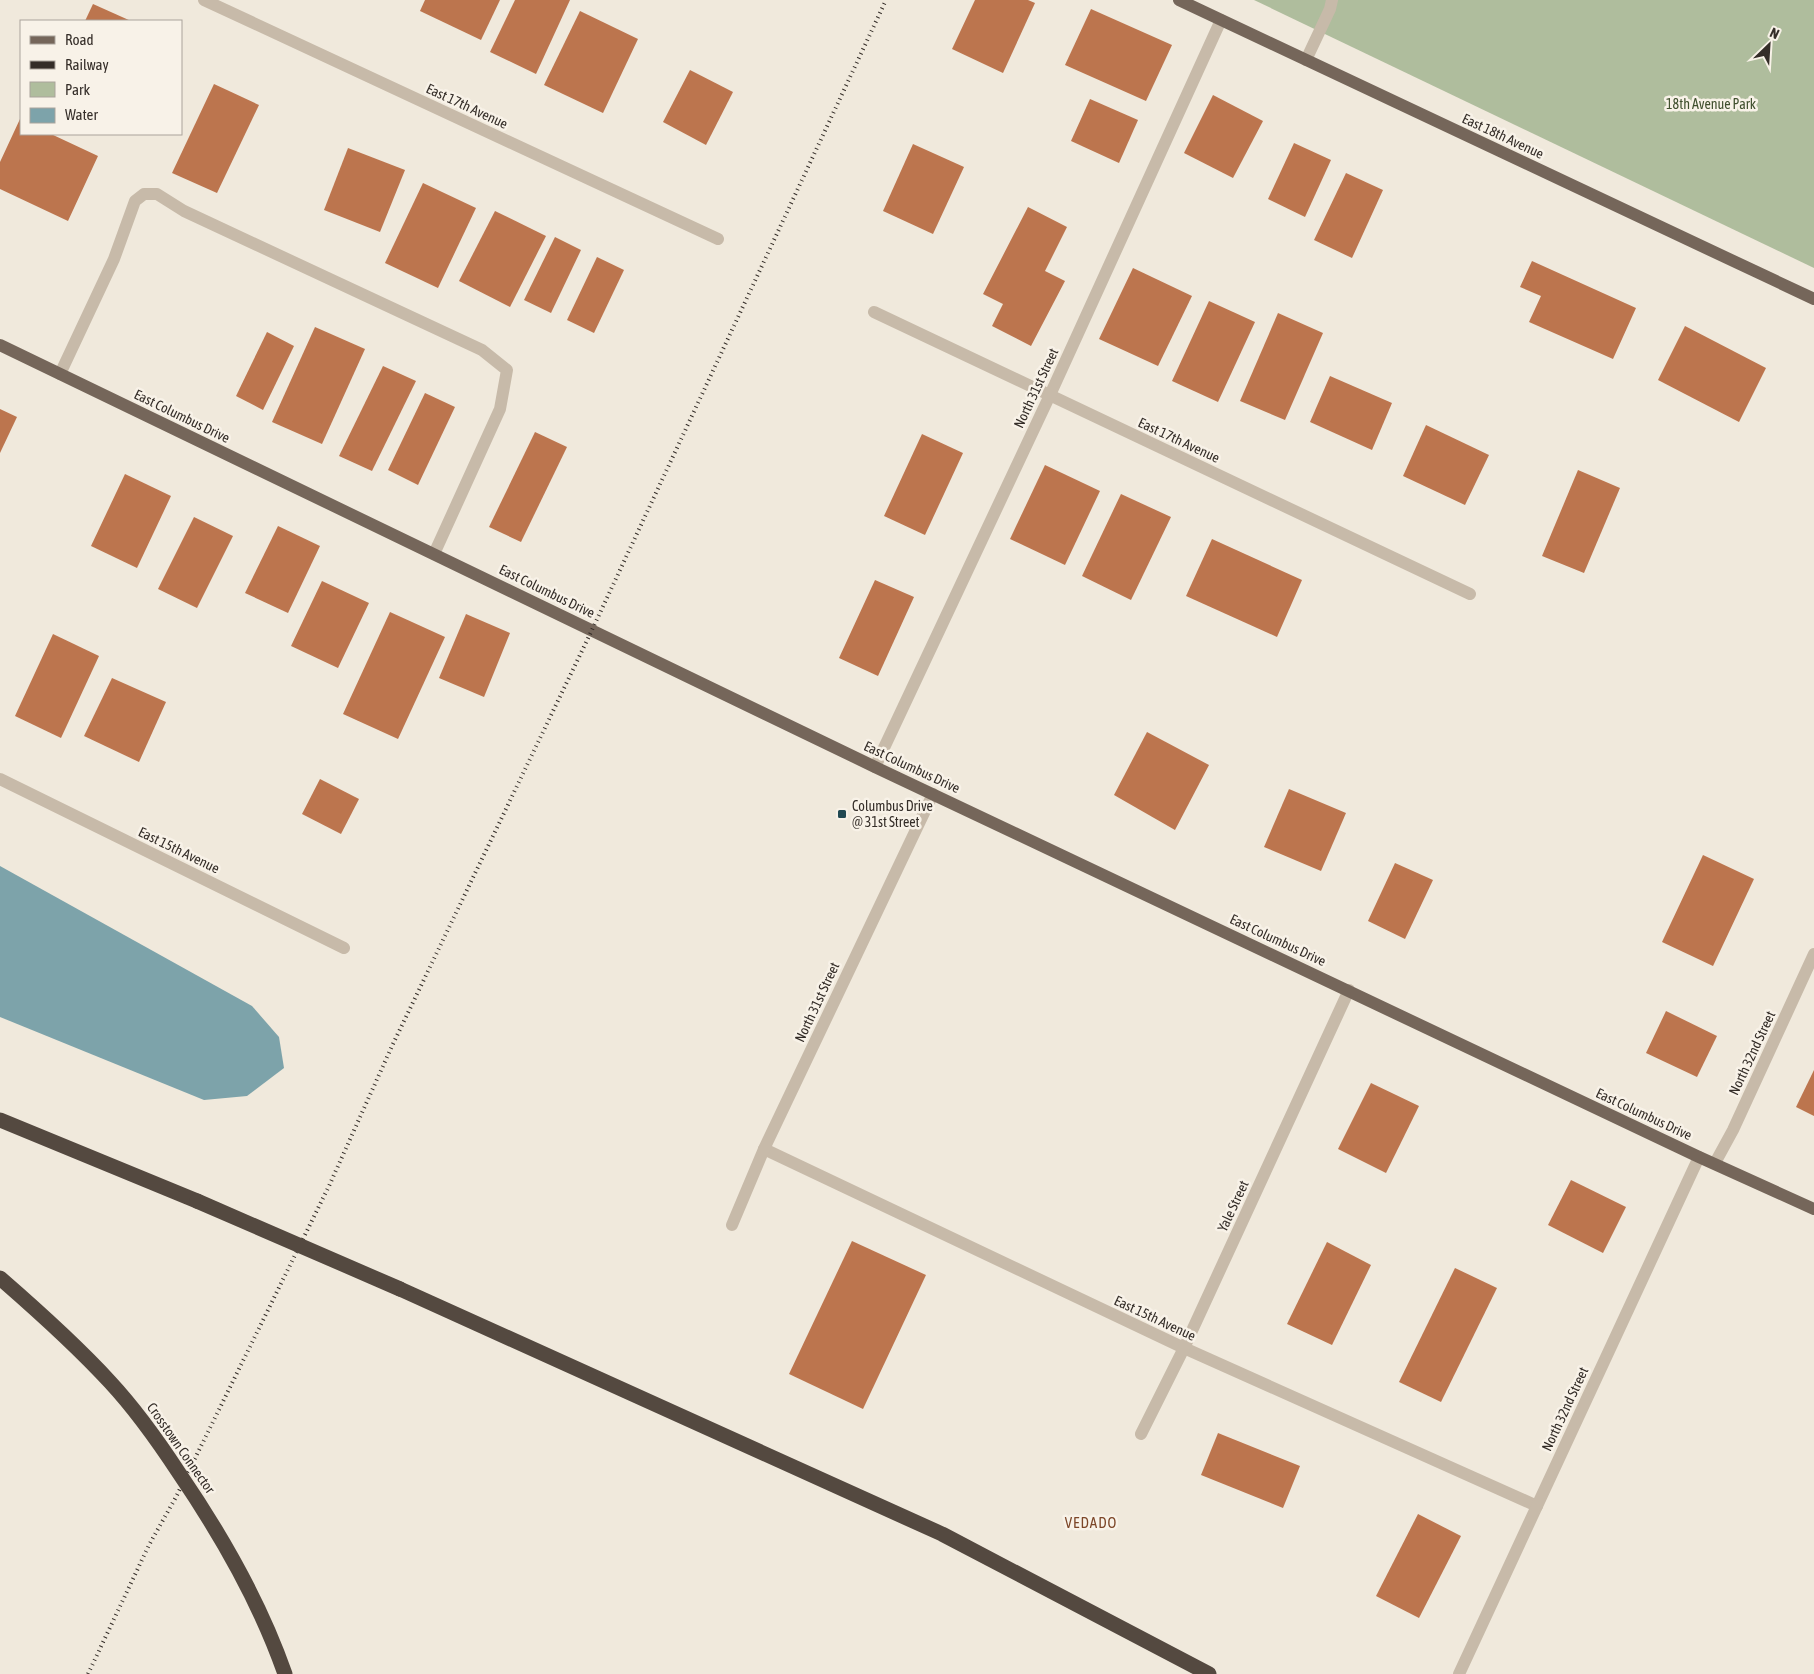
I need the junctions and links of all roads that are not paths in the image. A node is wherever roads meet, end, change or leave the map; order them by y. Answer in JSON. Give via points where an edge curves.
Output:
{"nodes":[{"id":1,"x":204,"y":0,"type":"edge"},
{"id":2,"x":1179,"y":0,"type":"edge"},
{"id":3,"x":1332,"y":0,"type":"edge"},
{"id":4,"x":1221,"y":20,"type":"junction"},
{"id":5,"x":1306,"y":60,"type":"junction"},
{"id":6,"x":718,"y":239,"type":"dead end"},
{"id":7,"x":1814,"y":300,"type":"edge"},
{"id":8,"x":874,"y":312,"type":"dead end"},
{"id":9,"x":0,"y":345,"type":"edge"},
{"id":10,"x":60,"y":374,"type":"junction"},
{"id":11,"x":1050,"y":395,"type":"junction"},
{"id":12,"x":434,"y":554,"type":"junction"},
{"id":13,"x":1470,"y":594,"type":"dead end"},
{"id":14,"x":875,"y":767,"type":"junction"},
{"id":15,"x":0,"y":779,"type":"edge"},
{"id":16,"x":933,"y":794,"type":"junction"},
{"id":17,"x":344,"y":948,"type":"dead end"},
{"id":18,"x":1814,"y":954,"type":"edge"},
{"id":19,"x":1349,"y":990,"type":"junction"},
{"id":20,"x":0,"y":1120,"type":"edge"},
{"id":21,"x":764,"y":1149,"type":"junction"},
{"id":22,"x":1699,"y":1157,"type":"junction"},
{"id":23,"x":1715,"y":1163,"type":"junction"},
{"id":24,"x":1814,"y":1209,"type":"edge"},
{"id":25,"x":732,"y":1225,"type":"dead end"},
{"id":26,"x":0,"y":1278,"type":"edge"},
{"id":27,"x":1184,"y":1348,"type":"junction"},
{"id":28,"x":1141,"y":1434,"type":"dead end"},
{"id":29,"x":1537,"y":1506,"type":"junction"},
{"id":30,"x":285,"y":1674,"type":"edge"},
{"id":31,"x":1209,"y":1674,"type":"edge"},
{"id":32,"x":1459,"y":1674,"type":"edge"}],
"edges":[{"from":1,"to":6,"type":"street","name":"East 17th Avenue"},
{"from":2,"to":4,"type":"main road","name":"East 18th Avenue"},
{"from":3,"to":5,"type":"street"},
{"from":4,"to":5,"type":"main road","name":"East 18th Avenue"},
{"from":4,"to":11,"type":"street","name":"North 31st Street"},
{"from":5,"to":7,"type":"main road","name":"East 18th Avenue"},
{"from":8,"to":11,"type":"street","name":"East 17th Avenue"},
{"from":9,"to":10,"type":"main road","name":"East Columbus Drive"},
{"from":10,"to":12,"type":"main road","name":"East Columbus Drive"},
{"from":10,"to":12,"type":"street","via":[[114,259],[135,201],[144,194],[157,194],[184,212],[482,350],[507,370],[500,409]]},
{"from":11,"to":13,"type":"street","name":"East 17th Avenue"},
{"from":11,"to":14,"type":"street","name":"North 31st Street"},
{"from":12,"to":14,"type":"main road","name":"East Columbus Drive"},
{"from":14,"to":16,"type":"main road","name":"East Columbus Drive"},
{"from":15,"to":17,"type":"street","name":"East 15th Avenue"},
{"from":16,"to":19,"type":"main road","name":"East Columbus Drive"},
{"from":16,"to":21,"type":"street","name":"North 31st Street"},
{"from":18,"to":23,"type":"street","name":"North 32nd Street"},
{"from":19,"to":22,"type":"main road","name":"East Columbus Drive"},
{"from":19,"to":27,"type":"street","name":"Yale Street"},
{"from":20,"to":31,"type":"highway","bridge":true,"via":[[400,1289],[942,1534]]},
{"from":21,"to":25,"type":"street","name":"North 31st Street"},
{"from":21,"to":27,"type":"street","name":"East 15th Avenue"},
{"from":22,"to":23,"type":"main road","name":"East Columbus Drive"},
{"from":22,"to":29,"type":"street","name":"North 32nd Street"},
{"from":23,"to":24,"type":"main road","name":"East Columbus Drive"},
{"from":26,"to":30,"type":"highway","name":"Crosstown Connector","bridge":true,"via":[[58,1328],[150,1429],[204,1509],[250,1589]]},
{"from":27,"to":28,"type":"street","name":"Yale Street"},
{"from":27,"to":29,"type":"street","name":"East 15th Avenue"},
{"from":29,"to":32,"type":"street","name":"North 32nd Street"}]}
